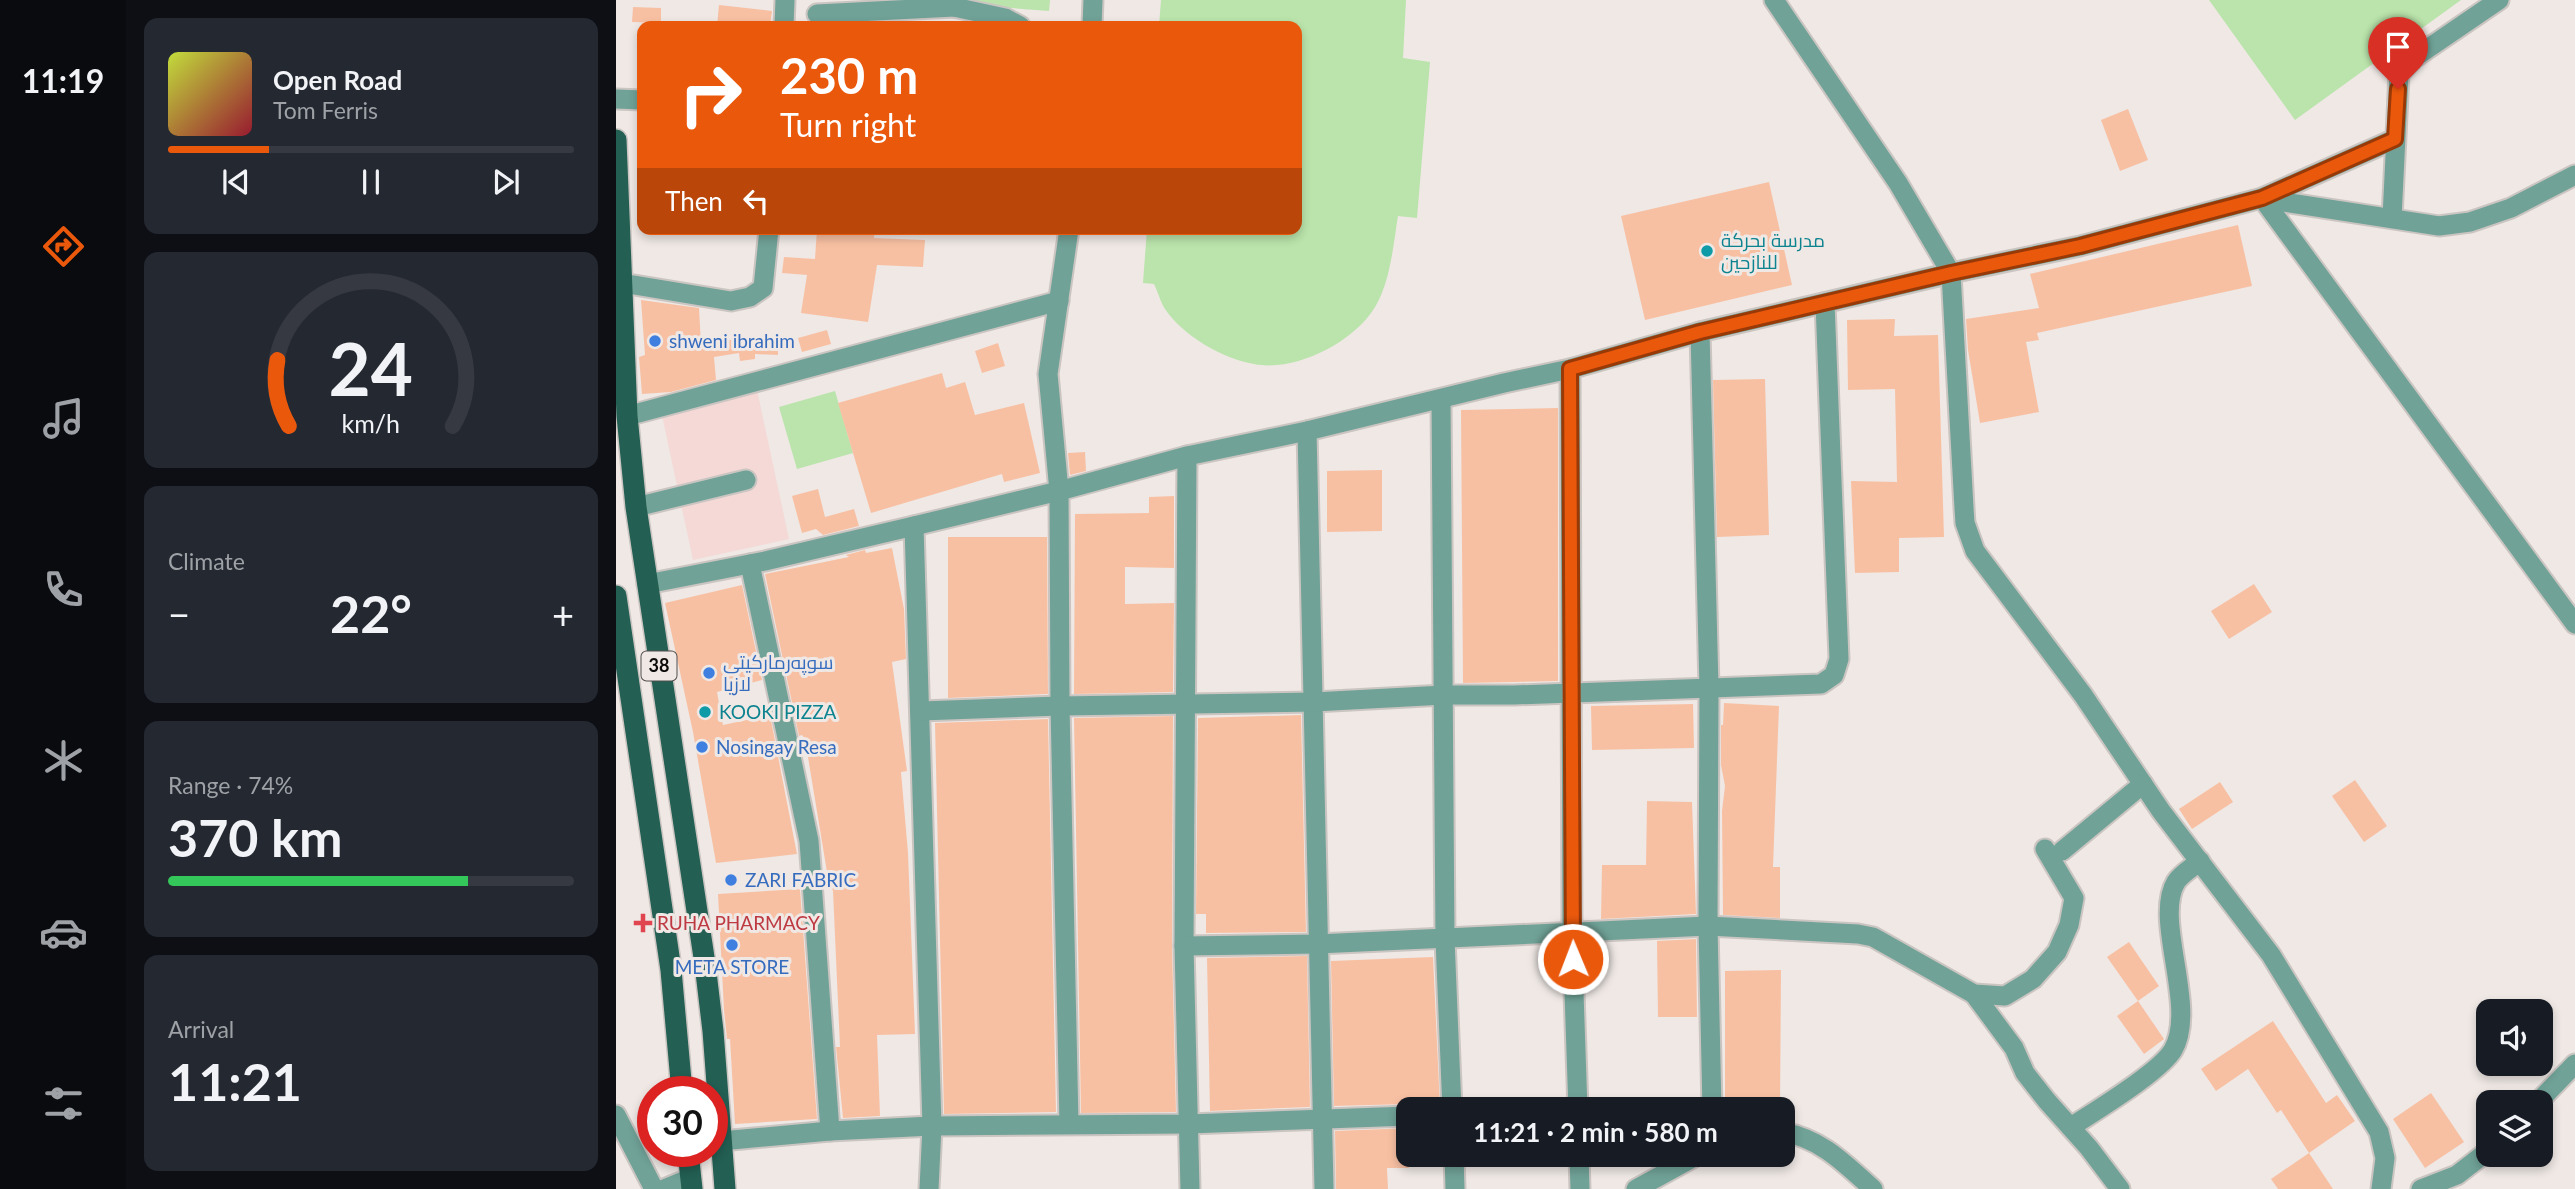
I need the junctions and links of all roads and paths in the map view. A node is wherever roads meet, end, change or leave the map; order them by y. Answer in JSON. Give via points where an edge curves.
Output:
{"nodes":[{"id":1,"x":785,"y":0,"type":"edge"},
{"id":2,"x":1093,"y":0,"type":"edge"},
{"id":3,"x":1774,"y":0,"type":"edge"},
{"id":4,"x":2499,"y":0,"type":"edge"},
{"id":5,"x":951,"y":4,"type":"edge"},
{"id":6,"x":817,"y":13,"type":"edge"},
{"id":7,"x":784,"y":21,"type":"edge"},
{"id":8,"x":1011,"y":21,"type":"edge"},
{"id":9,"x":1092,"y":21,"type":"edge"},
{"id":10,"x":616,"y":99,"type":"edge"},
{"id":11,"x":637,"y":100,"type":"edge"},
{"id":12,"x":2395,"y":139,"type":"junction"},
{"id":13,"x":616,"y":141,"type":"edge"},
{"id":14,"x":2575,"y":175,"type":"edge"},
{"id":15,"x":2262,"y":198,"type":"junction"},
{"id":16,"x":617,"y":217,"type":"edge"},
{"id":17,"x":2392,"y":218,"type":"junction"},
{"id":18,"x":768,"y":235,"type":"edge"},
{"id":19,"x":1068,"y":235,"type":"edge"},
{"id":20,"x":1951,"y":273,"type":"junction"},
{"id":21,"x":622,"y":283,"type":"junction"},
{"id":22,"x":1059,"y":301,"type":"junction"},
{"id":23,"x":1825,"y":303,"type":"junction"},
{"id":24,"x":1700,"y":332,"type":"junction"},
{"id":25,"x":1570,"y":369,"type":"junction"},
{"id":26,"x":1441,"y":399,"type":"junction"},
{"id":27,"x":627,"y":416,"type":"junction"},
{"id":28,"x":1307,"y":431,"type":"junction"},
{"id":29,"x":1187,"y":456,"type":"junction"},
{"id":30,"x":746,"y":480,"type":"dead end"},
{"id":31,"x":1059,"y":491,"type":"junction"},
{"id":32,"x":636,"y":507,"type":"junction"},
{"id":33,"x":914,"y":526,"type":"junction"},
{"id":34,"x":750,"y":564,"type":"junction"},
{"id":35,"x":647,"y":584,"type":"junction"},
{"id":36,"x":616,"y":596,"type":"edge"},
{"id":37,"x":2575,"y":624,"type":"edge"},
{"id":38,"x":1709,"y":688,"type":"junction"},
{"id":39,"x":1573,"y":693,"type":"junction"},
{"id":40,"x":1444,"y":695,"type":"junction"},
{"id":41,"x":1314,"y":702,"type":"junction"},
{"id":42,"x":1186,"y":705,"type":"junction"},
{"id":43,"x":1060,"y":706,"type":"junction"},
{"id":44,"x":921,"y":711,"type":"junction"},
{"id":45,"x":2143,"y":785,"type":"junction"},
{"id":46,"x":2200,"y":861,"type":"junction"},
{"id":47,"x":1708,"y":926,"type":"junction"},
{"id":48,"x":1572,"y":934,"type":"junction"},
{"id":49,"x":1445,"y":939,"type":"junction"},
{"id":50,"x":1317,"y":944,"type":"junction"},
{"id":51,"x":1184,"y":946,"type":"junction"},
{"id":52,"x":705,"y":964,"type":"junction"},
{"id":53,"x":671,"y":970,"type":"junction"},
{"id":54,"x":1974,"y":994,"type":"junction"},
{"id":55,"x":713,"y":1031,"type":"junction"},
{"id":56,"x":677,"y":1035,"type":"junction"},
{"id":57,"x":2575,"y":1064,"type":"edge"},
{"id":58,"x":681,"y":1076,"type":"edge"},
{"id":59,"x":716,"y":1076,"type":"edge"},
{"id":60,"x":2550,"y":1090,"type":"edge"},
{"id":61,"x":1451,"y":1097,"type":"edge"},
{"id":62,"x":1578,"y":1097,"type":"edge"},
{"id":63,"x":1712,"y":1097,"type":"edge"},
{"id":64,"x":616,"y":1115,"type":"edge"},
{"id":65,"x":1396,"y":1117,"type":"edge"},
{"id":66,"x":1321,"y":1120,"type":"junction"},
{"id":67,"x":1069,"y":1124,"type":"junction"},
{"id":68,"x":1188,"y":1124,"type":"junction"},
{"id":69,"x":932,"y":1126,"type":"junction"},
{"id":70,"x":2071,"y":1127,"type":"junction"},
{"id":71,"x":830,"y":1131,"type":"junction"},
{"id":72,"x":1795,"y":1135,"type":"edge"},
{"id":73,"x":728,"y":1140,"type":"edge"},
{"id":74,"x":2476,"y":1160,"type":"edge"},
{"id":75,"x":723,"y":1167,"type":"edge"},
{"id":76,"x":1454,"y":1167,"type":"edge"},
{"id":77,"x":1579,"y":1167,"type":"edge"},
{"id":78,"x":1678,"y":1167,"type":"edge"},
{"id":79,"x":692,"y":1184,"type":"edge"},
{"id":80,"x":1645,"y":1187,"type":"edge"},
{"id":81,"x":654,"y":1189,"type":"edge"},
{"id":82,"x":664,"y":1189,"type":"edge"},
{"id":83,"x":724,"y":1189,"type":"edge"},
{"id":84,"x":929,"y":1189,"type":"edge"},
{"id":85,"x":1190,"y":1189,"type":"edge"},
{"id":86,"x":1324,"y":1189,"type":"edge"},
{"id":87,"x":1455,"y":1189,"type":"edge"},
{"id":88,"x":1580,"y":1189,"type":"edge"},
{"id":89,"x":1873,"y":1189,"type":"edge"},
{"id":90,"x":2120,"y":1189,"type":"edge"},
{"id":91,"x":2381,"y":1189,"type":"edge"},
{"id":92,"x":2421,"y":1189,"type":"edge"}],
"edges":[{"from":1,"to":7,"type":"street"},
{"from":2,"to":9,"type":"street"},
{"from":3,"to":20,"type":"street","via":[[1898,183]]},
{"from":4,"to":12,"type":"street","via":[[2414,58],[2399,74]]},
{"from":5,"to":6,"type":"street"},
{"from":5,"to":8,"type":"street"},
{"from":10,"to":11,"type":"street"},
{"from":12,"to":15,"type":"street"},
{"from":12,"to":17,"type":"street"},
{"from":13,"to":16,"type":"main road","number":"38"},
{"from":14,"to":17,"type":"street","via":[[2511,208],[2470,222],[2439,226]]},
{"from":15,"to":17,"type":"street"},
{"from":15,"to":20,"type":"street","via":[[2080,246]]},
{"from":15,"to":37,"type":"street"},
{"from":16,"to":21,"type":"main road","number":"38"},
{"from":18,"to":21,"type":"street","via":[[763,288],[750,296],[731,301]]},
{"from":19,"to":22,"type":"street"},
{"from":20,"to":23,"type":"street"},
{"from":20,"to":45,"type":"street","via":[[1969,538],[1982,564],[2083,695]]},
{"from":21,"to":27,"type":"main road","number":"38"},
{"from":22,"to":27,"type":"street"},
{"from":22,"to":31,"type":"street","via":[[1048,374]]},
{"from":23,"to":24,"type":"street"},
{"from":23,"to":38,"type":"street","via":[[1839,659],[1834,675],[1821,684]]},
{"from":24,"to":25,"type":"street"},
{"from":24,"to":38,"type":"street"},
{"from":25,"to":26,"type":"street"},
{"from":25,"to":39,"type":"street"},
{"from":26,"to":28,"type":"street"},
{"from":26,"to":40,"type":"street"},
{"from":27,"to":32,"type":"main road","number":"38"},
{"from":28,"to":29,"type":"street"},
{"from":28,"to":41,"type":"street"},
{"from":29,"to":31,"type":"street"},
{"from":29,"to":42,"type":"street"},
{"from":30,"to":32,"type":"street"},
{"from":31,"to":33,"type":"street"},
{"from":31,"to":43,"type":"street"},
{"from":32,"to":35,"type":"main road","number":"38"},
{"from":33,"to":34,"type":"street"},
{"from":33,"to":44,"type":"street"},
{"from":34,"to":35,"type":"street"},
{"from":34,"to":71,"type":"street","via":[[809,841]]},
{"from":35,"to":52,"type":"main road","number":"38"},
{"from":36,"to":53,"type":"main road","number":"38"},
{"from":38,"to":39,"type":"street"},
{"from":38,"to":47,"type":"street"},
{"from":39,"to":40,"type":"street"},
{"from":39,"to":48,"type":"street"},
{"from":40,"to":41,"type":"street"},
{"from":40,"to":49,"type":"street"},
{"from":41,"to":42,"type":"street"},
{"from":41,"to":50,"type":"street"},
{"from":42,"to":43,"type":"street"},
{"from":42,"to":51,"type":"street"},
{"from":43,"to":44,"type":"street"},
{"from":43,"to":67,"type":"street"},
{"from":44,"to":69,"type":"street"},
{"from":45,"to":46,"type":"street"},
{"from":45,"to":54,"type":"street","via":[[2054,850],[2074,898],[2057,952],[2033,979],[2006,996]]},
{"from":46,"to":70,"type":"street","via":[[2176,881],[2169,906],[2182,1027],[2173,1051],[2153,1071]]},
{"from":46,"to":91,"type":"street","via":[[2271,954],[2379,1132],[2385,1158]]},
{"from":47,"to":48,"type":"street"},
{"from":47,"to":54,"type":"street","via":[[1873,937]]},
{"from":47,"to":63,"type":"street"},
{"from":48,"to":49,"type":"street"},
{"from":48,"to":62,"type":"street"},
{"from":49,"to":50,"type":"street"},
{"from":49,"to":61,"type":"street"},
{"from":50,"to":51,"type":"street"},
{"from":50,"to":66,"type":"street"},
{"from":51,"to":68,"type":"street"},
{"from":52,"to":53,"type":"main road"},
{"from":52,"to":55,"type":"main road","number":"38"},
{"from":53,"to":56,"type":"main road","number":"38"},
{"from":54,"to":70,"type":"street","via":[[2014,1048],[2025,1073]]},
{"from":55,"to":56,"type":"main road"},
{"from":55,"to":59,"type":"main road","number":"38"},
{"from":56,"to":58,"type":"main road","number":"38"},
{"from":57,"to":60,"type":"street"},
{"from":64,"to":81,"type":"street"},
{"from":65,"to":66,"type":"street"},
{"from":66,"to":68,"type":"street"},
{"from":66,"to":86,"type":"street"},
{"from":67,"to":68,"type":"street"},
{"from":67,"to":69,"type":"street"},
{"from":68,"to":85,"type":"street"},
{"from":69,"to":71,"type":"street"},
{"from":69,"to":84,"type":"street"},
{"from":70,"to":90,"type":"street"},
{"from":71,"to":73,"type":"street"},
{"from":72,"to":89,"type":"street","via":[[1828,1149]]},
{"from":74,"to":92,"type":"street","via":[[2457,1175]]},
{"from":75,"to":83,"type":"main road","number":"38"},
{"from":76,"to":87,"type":"street"},
{"from":77,"to":88,"type":"street"},
{"from":78,"to":80,"type":"street"},
{"from":79,"to":82,"type":"street"}]}
